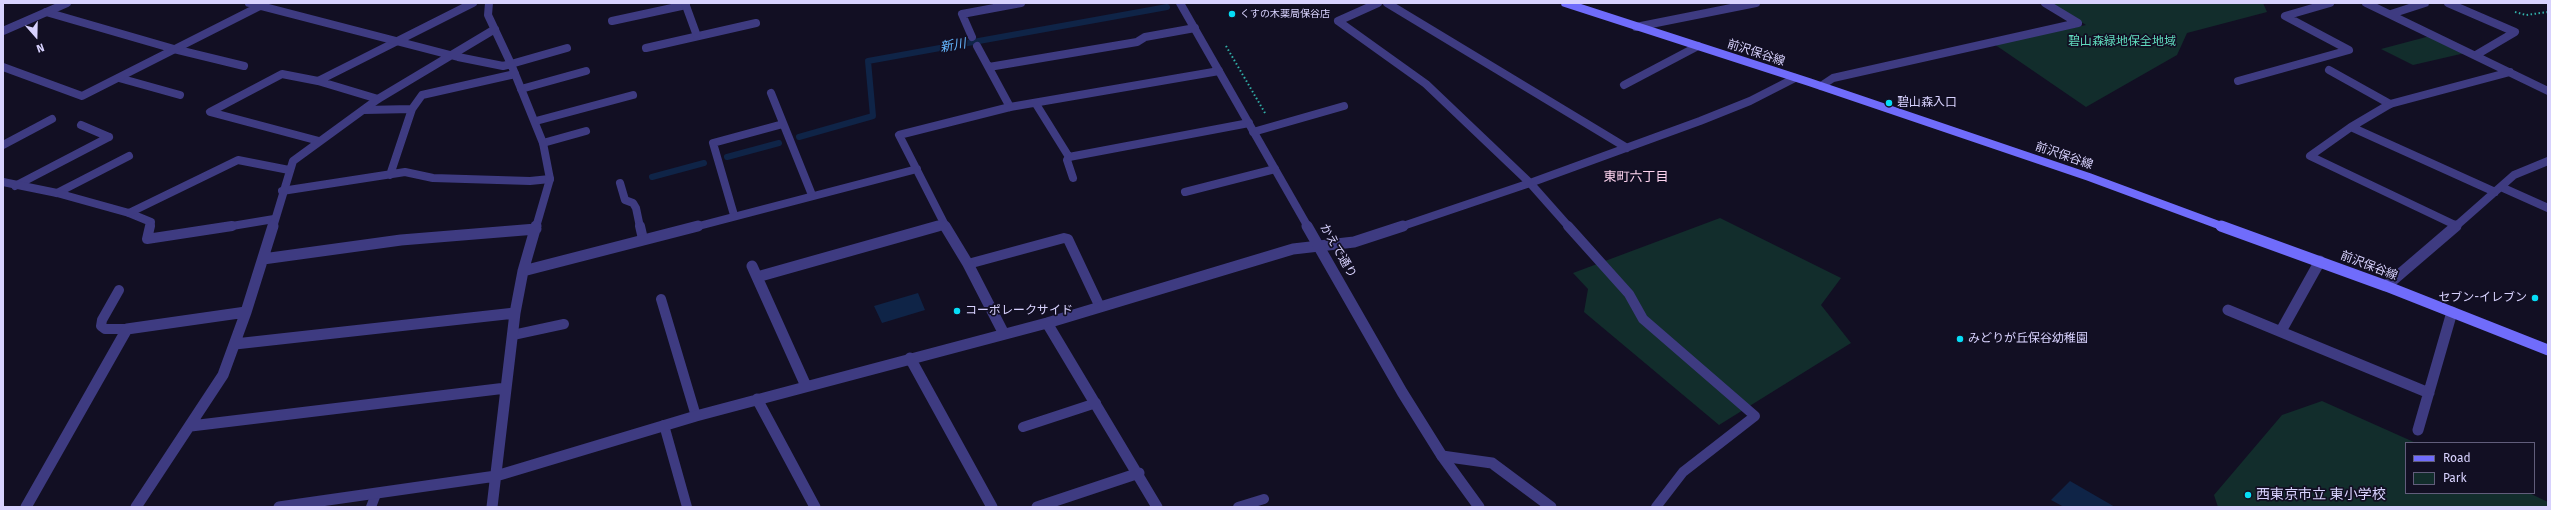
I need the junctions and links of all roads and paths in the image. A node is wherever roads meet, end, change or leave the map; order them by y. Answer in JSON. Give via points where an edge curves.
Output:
{"nodes":[{"id":1,"x":67,"y":3,"type":"edge"},
{"id":2,"x":249,"y":3,"type":"edge"},
{"id":3,"x":473,"y":3,"type":"edge"},
{"id":4,"x":489,"y":3,"type":"edge"},
{"id":5,"x":1021,"y":3,"type":"edge"},
{"id":6,"x":1180,"y":3,"type":"edge"},
{"id":7,"x":1378,"y":3,"type":"edge"},
{"id":8,"x":1387,"y":3,"type":"edge"},
{"id":9,"x":1565,"y":3,"type":"edge"},
{"id":10,"x":1756,"y":3,"type":"edge"},
{"id":11,"x":2046,"y":3,"type":"edge"},
{"id":12,"x":2330,"y":3,"type":"edge"},
{"id":13,"x":2366,"y":3,"type":"edge"},
{"id":14,"x":2425,"y":3,"type":"edge"},
{"id":15,"x":2448,"y":3,"type":"edge"},
{"id":16,"x":264,"y":4,"type":"edge"},
{"id":17,"x":686,"y":4,"type":"edge"},
{"id":18,"x":46,"y":12,"type":"junction"},
{"id":19,"x":2512,"y":12,"type":"dead end"},
{"id":20,"x":2548,"y":12,"type":"edge"},
{"id":21,"x":2391,"y":14,"type":"junction"},
{"id":22,"x":612,"y":21,"type":"dead end"},
{"id":23,"x":756,"y":23,"type":"dead end"},
{"id":24,"x":1636,"y":27,"type":"junction"},
{"id":25,"x":1195,"y":28,"type":"junction"},
{"id":26,"x":495,"y":29,"type":"junction"},
{"id":27,"x":3,"y":31,"type":"edge"},
{"id":28,"x":697,"y":36,"type":"junction"},
{"id":29,"x":972,"y":37,"type":"dead end"},
{"id":30,"x":398,"y":41,"type":"junction"},
{"id":31,"x":1224,"y":43,"type":"dead end"},
{"id":32,"x":977,"y":46,"type":"dead end"},
{"id":33,"x":1698,"y":46,"type":"junction"},
{"id":34,"x":567,"y":48,"type":"dead end"},
{"id":35,"x":646,"y":48,"type":"dead end"},
{"id":36,"x":174,"y":49,"type":"junction"},
{"id":37,"x":449,"y":54,"type":"junction"},
{"id":38,"x":2476,"y":55,"type":"junction"},
{"id":39,"x":511,"y":64,"type":"junction"},
{"id":40,"x":244,"y":66,"type":"dead end"},
{"id":41,"x":3,"y":67,"type":"edge"},
{"id":42,"x":989,"y":67,"type":"junction"},
{"id":43,"x":2329,"y":70,"type":"dead end"},
{"id":44,"x":586,"y":71,"type":"dead end"},
{"id":45,"x":1219,"y":71,"type":"junction"},
{"id":46,"x":2510,"y":72,"type":"junction"},
{"id":47,"x":515,"y":74,"type":"junction"},
{"id":48,"x":119,"y":78,"type":"junction"},
{"id":49,"x":1795,"y":78,"type":"junction"},
{"id":50,"x":318,"y":81,"type":"junction"},
{"id":51,"x":2238,"y":81,"type":"dead end"},
{"id":52,"x":1624,"y":85,"type":"dead end"},
{"id":53,"x":1821,"y":86,"type":"junction"},
{"id":54,"x":521,"y":89,"type":"junction"},
{"id":55,"x":2548,"y":91,"type":"edge"},
{"id":56,"x":771,"y":93,"type":"dead end"},
{"id":57,"x":180,"y":95,"type":"dead end"},
{"id":58,"x":633,"y":95,"type":"dead end"},
{"id":59,"x":378,"y":99,"type":"junction"},
{"id":60,"x":1036,"y":104,"type":"junction"},
{"id":61,"x":2390,"y":104,"type":"junction"},
{"id":62,"x":1344,"y":106,"type":"dead end"},
{"id":63,"x":1010,"y":108,"type":"junction"},
{"id":64,"x":412,"y":109,"type":"junction"},
{"id":65,"x":364,"y":110,"type":"junction"},
{"id":66,"x":52,"y":120,"type":"dead end"},
{"id":67,"x":536,"y":121,"type":"junction"},
{"id":68,"x":81,"y":124,"type":"dead end"},
{"id":69,"x":783,"y":124,"type":"junction"},
{"id":70,"x":1274,"y":127,"type":"junction"},
{"id":71,"x":2351,"y":127,"type":"junction"},
{"id":72,"x":1251,"y":128,"type":"junction"},
{"id":73,"x":586,"y":131,"type":"dead end"},
{"id":74,"x":319,"y":141,"type":"junction"},
{"id":75,"x":543,"y":143,"type":"junction"},
{"id":76,"x":3,"y":145,"type":"edge"},
{"id":77,"x":1627,"y":148,"type":"junction"},
{"id":78,"x":129,"y":156,"type":"dead end"},
{"id":79,"x":1069,"y":158,"type":"junction"},
{"id":80,"x":2548,"y":161,"type":"edge"},
{"id":81,"x":916,"y":169,"type":"junction"},
{"id":82,"x":1275,"y":169,"type":"junction"},
{"id":83,"x":289,"y":170,"type":"junction"},
{"id":84,"x":390,"y":175,"type":"junction"},
{"id":85,"x":1073,"y":178,"type":"dead end"},
{"id":86,"x":550,"y":179,"type":"junction"},
{"id":87,"x":3,"y":182,"type":"edge"},
{"id":88,"x":620,"y":183,"type":"dead end"},
{"id":89,"x":1530,"y":183,"type":"junction"},
{"id":90,"x":15,"y":186,"type":"junction"},
{"id":91,"x":2498,"y":189,"type":"junction"},
{"id":92,"x":282,"y":191,"type":"junction"},
{"id":93,"x":57,"y":192,"type":"junction"},
{"id":94,"x":1185,"y":192,"type":"dead end"},
{"id":95,"x":812,"y":195,"type":"junction"},
{"id":96,"x":2548,"y":208,"type":"edge"},
{"id":97,"x":129,"y":213,"type":"junction"},
{"id":98,"x":734,"y":215,"type":"junction"},
{"id":99,"x":274,"y":219,"type":"junction"},
{"id":100,"x":944,"y":224,"type":"junction"},
{"id":101,"x":2455,"y":225,"type":"junction"},
{"id":102,"x":536,"y":229,"type":"junction"},
{"id":103,"x":643,"y":239,"type":"junction"},
{"id":104,"x":1320,"y":245,"type":"junction"},
{"id":105,"x":262,"y":259,"type":"junction"},
{"id":106,"x":2320,"y":261,"type":"junction"},
{"id":107,"x":968,"y":264,"type":"junction"},
{"id":108,"x":752,"y":266,"type":"dead end"},
{"id":109,"x":523,"y":271,"type":"junction"},
{"id":110,"x":757,"y":278,"type":"junction"},
{"id":111,"x":2386,"y":286,"type":"junction"},
{"id":112,"x":119,"y":290,"type":"dead end"},
{"id":113,"x":661,"y":299,"type":"dead end"},
{"id":114,"x":1100,"y":307,"type":"junction"},
{"id":115,"x":2228,"y":310,"type":"dead end"},
{"id":116,"x":246,"y":312,"type":"junction"},
{"id":117,"x":2452,"y":312,"type":"junction"},
{"id":118,"x":514,"y":313,"type":"junction"},
{"id":119,"x":1047,"y":323,"type":"junction"},
{"id":120,"x":564,"y":324,"type":"dead end"},
{"id":121,"x":126,"y":329,"type":"junction"},
{"id":122,"x":2281,"y":331,"type":"junction"},
{"id":123,"x":1004,"y":334,"type":"junction"},
{"id":124,"x":513,"y":335,"type":"junction"},
{"id":125,"x":235,"y":344,"type":"junction"},
{"id":126,"x":2548,"y":350,"type":"edge"},
{"id":127,"x":910,"y":358,"type":"junction"},
{"id":128,"x":806,"y":386,"type":"junction"},
{"id":129,"x":506,"y":388,"type":"junction"},
{"id":130,"x":2429,"y":393,"type":"junction"},
{"id":131,"x":758,"y":399,"type":"junction"},
{"id":132,"x":1096,"y":403,"type":"junction"},
{"id":133,"x":696,"y":416,"type":"junction"},
{"id":134,"x":664,"y":425,"type":"junction"},
{"id":135,"x":191,"y":426,"type":"junction"},
{"id":136,"x":1024,"y":427,"type":"dead end"},
{"id":137,"x":2418,"y":430,"type":"dead end"},
{"id":138,"x":1442,"y":456,"type":"junction"},
{"id":139,"x":1138,"y":473,"type":"junction"},
{"id":140,"x":496,"y":476,"type":"junction"},
{"id":141,"x":376,"y":494,"type":"junction"},
{"id":142,"x":1264,"y":499,"type":"dead end"},
{"id":143,"x":26,"y":507,"type":"edge"},
{"id":144,"x":136,"y":507,"type":"edge"},
{"id":145,"x":279,"y":507,"type":"edge"},
{"id":146,"x":371,"y":507,"type":"edge"},
{"id":147,"x":492,"y":507,"type":"edge"},
{"id":148,"x":687,"y":507,"type":"edge"},
{"id":149,"x":815,"y":507,"type":"edge"},
{"id":150,"x":992,"y":507,"type":"edge"},
{"id":151,"x":1037,"y":507,"type":"edge"},
{"id":152,"x":1157,"y":507,"type":"edge"},
{"id":153,"x":1238,"y":507,"type":"edge"},
{"id":154,"x":1479,"y":507,"type":"edge"},
{"id":155,"x":1551,"y":507,"type":"edge"},
{"id":156,"x":1656,"y":507,"type":"edge"}],
"edges":[{"from":1,"to":18,"type":"street"},
{"from":2,"to":16,"type":"street"},
{"from":3,"to":30,"type":"lane"},
{"from":4,"to":26,"type":"street","via":[[488,15]]},
{"from":5,"to":29,"type":"lane","via":[[962,14]]},
{"from":6,"to":25,"type":"street","name":"かえで通り"},
{"from":7,"to":89,"type":"street","via":[[1338,21],[1426,84]]},
{"from":8,"to":77,"type":"street"},
{"from":9,"to":24,"type":"main road","name":"前沢保谷線"},
{"from":10,"to":24,"type":"street"},
{"from":11,"to":53,"type":"street","via":[[2078,23],[1833,78]]},
{"from":12,"to":51,"type":"lane","via":[[2285,16],[2349,50]]},
{"from":13,"to":21,"type":"street"},
{"from":14,"to":21,"type":"street"},
{"from":15,"to":38,"type":"street","via":[[2514,32]]},
{"from":16,"to":30,"type":"street"},
{"from":16,"to":36,"type":"street"},
{"from":17,"to":22,"type":"lane"},
{"from":17,"to":28,"type":"street"},
{"from":18,"to":27,"type":"street"},
{"from":18,"to":36,"type":"lane"},
{"from":19,"to":20,"type":"path","via":[[2526,15]]},
{"from":21,"to":38,"type":"street"},
{"from":23,"to":28,"type":"lane"},
{"from":24,"to":33,"type":"main road","name":"前沢保谷線"},
{"from":25,"to":42,"type":"lane","via":[[1145,37],[1137,42]]},
{"from":25,"to":45,"type":"street","name":"かえで通り"},
{"from":26,"to":37,"type":"street"},
{"from":26,"to":39,"type":"street"},
{"from":28,"to":35,"type":"lane"},
{"from":30,"to":37,"type":"street"},
{"from":30,"to":50,"type":"lane"},
{"from":31,"to":70,"type":"path"},
{"from":32,"to":42,"type":"lane"},
{"from":33,"to":49,"type":"main road","name":"前沢保谷線"},
{"from":33,"to":52,"type":"lane"},
{"from":34,"to":39,"type":"lane"},
{"from":36,"to":40,"type":"lane"},
{"from":36,"to":48,"type":"street"},
{"from":37,"to":39,"type":"street","via":[[499,65]]},
{"from":37,"to":59,"type":"street"},
{"from":38,"to":46,"type":"street"},
{"from":39,"to":47,"type":"street"},
{"from":41,"to":48,"type":"street","via":[[79,96]]},
{"from":42,"to":63,"type":"lane"},
{"from":43,"to":61,"type":"lane"},
{"from":44,"to":54,"type":"lane"},
{"from":45,"to":60,"type":"street"},
{"from":45,"to":72,"type":"street","name":"かえで通り"},
{"from":46,"to":55,"type":"street"},
{"from":46,"to":61,"type":"street"},
{"from":47,"to":54,"type":"street"},
{"from":47,"to":64,"type":"lane","via":[[422,95]]},
{"from":48,"to":57,"type":"lane"},
{"from":49,"to":53,"type":"main road","name":"前沢保谷線"},
{"from":49,"to":77,"type":"street","via":[[1750,101]]},
{"from":50,"to":59,"type":"lane"},
{"from":50,"to":74,"type":"lane","via":[[282,74],[210,112]]},
{"from":53,"to":106,"type":"main road","name":"前沢保谷線","via":[[2089,177]]},
{"from":54,"to":67,"type":"street"},
{"from":56,"to":69,"type":"lane"},
{"from":58,"to":67,"type":"lane"},
{"from":59,"to":65,"type":"street"},
{"from":60,"to":63,"type":"street"},
{"from":60,"to":79,"type":"street"},
{"from":61,"to":71,"type":"street"},
{"from":62,"to":70,"type":"lane"},
{"from":63,"to":81,"type":"street","via":[[899,135]]},
{"from":64,"to":65,"type":"lane"},
{"from":64,"to":84,"type":"lane"},
{"from":65,"to":74,"type":"street"},
{"from":66,"to":76,"type":"lane"},
{"from":67,"to":75,"type":"street"},
{"from":68,"to":90,"type":"lane","via":[[109,137]]},
{"from":69,"to":95,"type":"lane"},
{"from":69,"to":98,"type":"lane","via":[[712,143]]},
{"from":70,"to":72,"type":"lane"},
{"from":71,"to":91,"type":"street"},
{"from":71,"to":101,"type":"street","via":[[2310,156]]},
{"from":72,"to":79,"type":"street"},
{"from":72,"to":82,"type":"street","name":"かえで通り"},
{"from":73,"to":75,"type":"lane"},
{"from":74,"to":83,"type":"street","via":[[293,161]]},
{"from":75,"to":86,"type":"street"},
{"from":77,"to":89,"type":"street"},
{"from":78,"to":93,"type":"lane"},
{"from":79,"to":85,"type":"lane","via":[[1067,160]]},
{"from":80,"to":91,"type":"street","via":[[2514,176]]},
{"from":81,"to":95,"type":"street"},
{"from":81,"to":100,"type":"street"},
{"from":82,"to":94,"type":"lane"},
{"from":82,"to":104,"type":"street","name":"かえで通り"},
{"from":83,"to":92,"type":"street"},
{"from":83,"to":97,"type":"street","via":[[238,160]]},
{"from":84,"to":86,"type":"lane","via":[[408,172],[433,178],[530,181]]},
{"from":84,"to":92,"type":"lane"},
{"from":86,"to":102,"type":"street"},
{"from":87,"to":90,"type":"street"},
{"from":88,"to":103,"type":"lane","via":[[625,200],[633,203],[636,208]]},
{"from":89,"to":104,"type":"street","via":[[1354,242]]},
{"from":89,"to":156,"type":"lane","via":[[1629,294],[1643,319],[1755,416],[1683,472]]},
{"from":90,"to":93,"type":"street"},
{"from":91,"to":96,"type":"street"},
{"from":91,"to":101,"type":"street"},
{"from":92,"to":99,"type":"street"},
{"from":93,"to":97,"type":"street"},
{"from":95,"to":98,"type":"street"},
{"from":97,"to":99,"type":"lane","via":[[151,222],[146,239]]},
{"from":98,"to":103,"type":"street"},
{"from":99,"to":105,"type":"street"},
{"from":100,"to":107,"type":"street"},
{"from":100,"to":110,"type":"street"},
{"from":101,"to":111,"type":"street"},
{"from":102,"to":105,"type":"street","via":[[401,240]]},
{"from":102,"to":109,"type":"street"},
{"from":103,"to":109,"type":"street"},
{"from":104,"to":114,"type":"street","via":[[1293,249]]},
{"from":104,"to":138,"type":"street","name":"かえで通り","via":[[1402,392]]},
{"from":105,"to":116,"type":"street"},
{"from":106,"to":111,"type":"main road","name":"前沢保谷線"},
{"from":106,"to":122,"type":"street"},
{"from":107,"to":114,"type":"lane","via":[[1068,239]]},
{"from":107,"to":123,"type":"street"},
{"from":108,"to":110,"type":"street"},
{"from":109,"to":118,"type":"street"},
{"from":110,"to":128,"type":"street"},
{"from":111,"to":117,"type":"main road","name":"前沢保谷線"},
{"from":112,"to":121,"type":"lane","via":[[101,326],[105,329]]},
{"from":113,"to":133,"type":"lane"},
{"from":114,"to":119,"type":"street"},
{"from":115,"to":122,"type":"street"},
{"from":116,"to":121,"type":"street"},
{"from":116,"to":125,"type":"street"},
{"from":117,"to":126,"type":"main road","name":"前沢保谷線"},
{"from":117,"to":130,"type":"street"},
{"from":118,"to":124,"type":"street"},
{"from":118,"to":125,"type":"street"},
{"from":119,"to":123,"type":"street"},
{"from":119,"to":132,"type":"street"},
{"from":120,"to":124,"type":"lane"},
{"from":121,"to":143,"type":"street"},
{"from":122,"to":130,"type":"street"},
{"from":123,"to":127,"type":"street"},
{"from":124,"to":129,"type":"street"},
{"from":125,"to":135,"type":"street","via":[[223,375]]},
{"from":127,"to":128,"type":"street"},
{"from":127,"to":150,"type":"street"},
{"from":128,"to":131,"type":"street"},
{"from":129,"to":135,"type":"street"},
{"from":129,"to":140,"type":"street"},
{"from":130,"to":137,"type":"street"},
{"from":131,"to":133,"type":"street"},
{"from":131,"to":149,"type":"street"},
{"from":132,"to":136,"type":"lane"},
{"from":132,"to":139,"type":"street"},
{"from":133,"to":134,"type":"street"},
{"from":134,"to":140,"type":"street"},
{"from":134,"to":148,"type":"lane"},
{"from":135,"to":144,"type":"street"},
{"from":138,"to":154,"type":"street","name":"かえで通り"},
{"from":138,"to":155,"type":"street","via":[[1492,463]]},
{"from":139,"to":151,"type":"street"},
{"from":139,"to":152,"type":"street"},
{"from":140,"to":141,"type":"street"},
{"from":140,"to":147,"type":"street"},
{"from":141,"to":145,"type":"street"},
{"from":141,"to":146,"type":"lane"},
{"from":142,"to":153,"type":"lane"}]}
